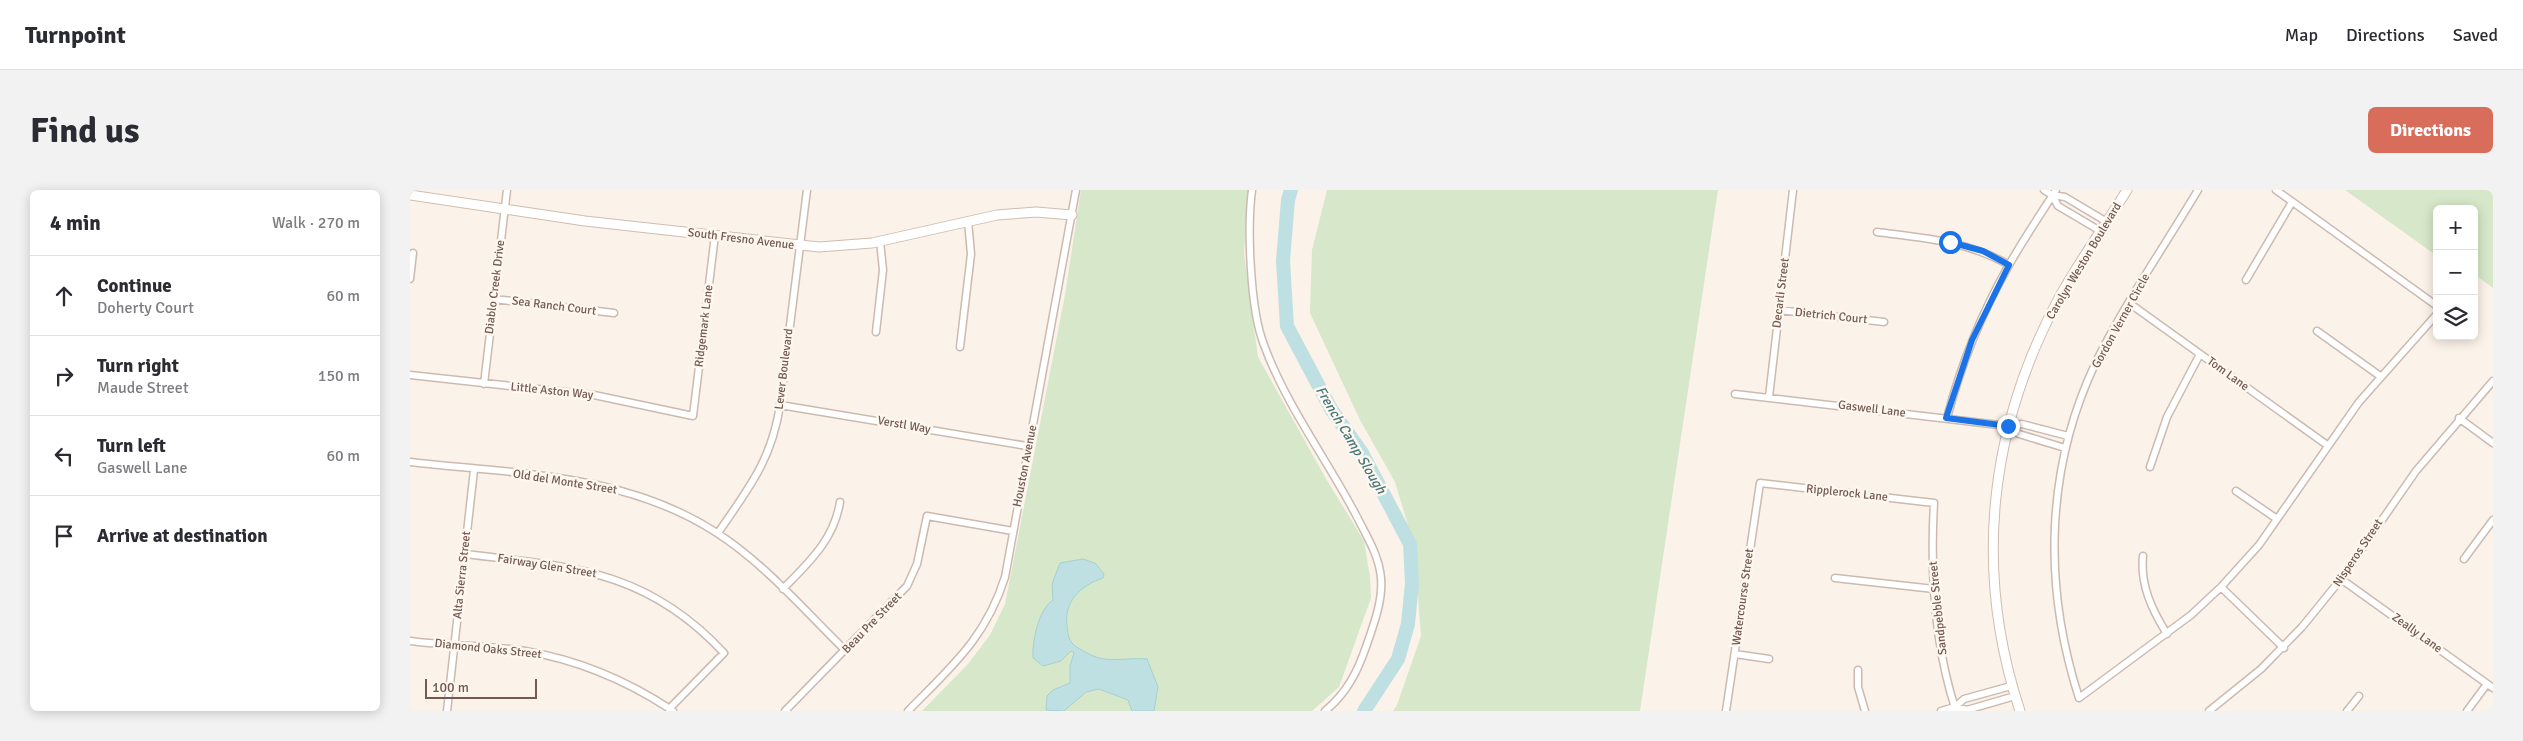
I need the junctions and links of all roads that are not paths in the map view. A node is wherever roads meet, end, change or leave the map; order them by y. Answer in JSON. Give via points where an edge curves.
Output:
{"nodes":[{"id":1,"x":507,"y":190,"type":"edge"},
{"id":2,"x":806,"y":190,"type":"edge"},
{"id":3,"x":1076,"y":190,"type":"edge"},
{"id":4,"x":1252,"y":190,"type":"edge"},
{"id":5,"x":1793,"y":190,"type":"edge"},
{"id":6,"x":2044,"y":190,"type":"edge"},
{"id":7,"x":2127,"y":190,"type":"edge"},
{"id":8,"x":2198,"y":190,"type":"edge"},
{"id":9,"x":2276,"y":190,"type":"edge"},
{"id":10,"x":2054,"y":193,"type":"edge"},
{"id":11,"x":410,"y":195,"type":"edge"},
{"id":12,"x":2292,"y":202,"type":"junction"},
{"id":13,"x":505,"y":207,"type":"junction"},
{"id":14,"x":1072,"y":215,"type":"junction"},
{"id":15,"x":968,"y":221,"type":"junction"},
{"id":16,"x":2107,"y":222,"type":"junction"},
{"id":17,"x":1877,"y":232,"type":"dead end"},
{"id":18,"x":2102,"y":232,"type":"junction"},
{"id":19,"x":714,"y":235,"type":"junction"},
{"id":20,"x":880,"y":241,"type":"junction"},
{"id":21,"x":800,"y":246,"type":"junction"},
{"id":22,"x":413,"y":253,"type":"dead end"},
{"id":23,"x":2009,"y":265,"type":"junction"},
{"id":24,"x":410,"y":278,"type":"edge"},
{"id":25,"x":2246,"y":280,"type":"dead end"},
{"id":26,"x":494,"y":299,"type":"junction"},
{"id":27,"x":2130,"y":303,"type":"junction"},
{"id":28,"x":2433,"y":303,"type":"edge"},
{"id":29,"x":1779,"y":310,"type":"junction"},
{"id":30,"x":614,"y":313,"type":"dead end"},
{"id":31,"x":2433,"y":318,"type":"edge"},
{"id":32,"x":1884,"y":322,"type":"dead end"},
{"id":33,"x":2317,"y":331,"type":"dead end"},
{"id":34,"x":876,"y":332,"type":"dead end"},
{"id":35,"x":960,"y":347,"type":"dead end"},
{"id":36,"x":2200,"y":354,"type":"junction"},
{"id":37,"x":410,"y":375,"type":"edge"},
{"id":38,"x":2380,"y":376,"type":"junction"},
{"id":39,"x":2493,"y":380,"type":"edge"},
{"id":40,"x":484,"y":384,"type":"junction"},
{"id":41,"x":1735,"y":394,"type":"dead end"},
{"id":42,"x":1769,"y":397,"type":"junction"},
{"id":43,"x":780,"y":405,"type":"junction"},
{"id":44,"x":692,"y":416,"type":"joint"},
{"id":45,"x":1946,"y":418,"type":"junction"},
{"id":46,"x":2459,"y":418,"type":"junction"},
{"id":47,"x":2008,"y":426,"type":"junction"},
{"id":48,"x":2068,"y":436,"type":"junction"},
{"id":49,"x":2493,"y":443,"type":"edge"},
{"id":50,"x":2327,"y":445,"type":"junction"},
{"id":51,"x":1028,"y":446,"type":"junction"},
{"id":52,"x":2066,"y":448,"type":"junction"},
{"id":53,"x":410,"y":462,"type":"edge"},
{"id":54,"x":2150,"y":467,"type":"dead end"},
{"id":55,"x":474,"y":470,"type":"junction"},
{"id":56,"x":1760,"y":483,"type":"joint"},
{"id":57,"x":2236,"y":491,"type":"dead end"},
{"id":58,"x":840,"y":502,"type":"dead end"},
{"id":59,"x":1934,"y":503,"type":"joint"},
{"id":60,"x":2277,"y":519,"type":"junction"},
{"id":61,"x":2493,"y":520,"type":"edge"},
{"id":62,"x":1013,"y":531,"type":"junction"},
{"id":63,"x":718,"y":534,"type":"junction"},
{"id":64,"x":465,"y":554,"type":"junction"},
{"id":65,"x":2143,"y":556,"type":"dead end"},
{"id":66,"x":2464,"y":558,"type":"dead end"},
{"id":67,"x":1835,"y":578,"type":"dead end"},
{"id":68,"x":2342,"y":579,"type":"junction"},
{"id":69,"x":2221,"y":587,"type":"junction"},
{"id":70,"x":783,"y":589,"type":"junction"},
{"id":71,"x":1934,"y":590,"type":"junction"},
{"id":72,"x":2167,"y":634,"type":"junction"},
{"id":73,"x":410,"y":641,"type":"edge"},
{"id":74,"x":454,"y":646,"type":"junction"},
{"id":75,"x":2284,"y":648,"type":"junction"},
{"id":76,"x":845,"y":650,"type":"junction"},
{"id":77,"x":1735,"y":654,"type":"junction"},
{"id":78,"x":1769,"y":659,"type":"dead end"},
{"id":79,"x":1858,"y":670,"type":"dead end"},
{"id":80,"x":2011,"y":686,"type":"junction"},
{"id":81,"x":2490,"y":686,"type":"edge"},
{"id":82,"x":2015,"y":696,"type":"junction"},
{"id":83,"x":2359,"y":696,"type":"dead end"},
{"id":84,"x":1955,"y":709,"type":"edge"},
{"id":85,"x":671,"y":710,"type":"edge"},
{"id":86,"x":447,"y":711,"type":"edge"},
{"id":87,"x":785,"y":711,"type":"edge"},
{"id":88,"x":908,"y":711,"type":"edge"},
{"id":89,"x":1325,"y":711,"type":"edge"},
{"id":90,"x":1726,"y":711,"type":"edge"},
{"id":91,"x":1865,"y":711,"type":"edge"},
{"id":92,"x":1941,"y":711,"type":"edge"},
{"id":93,"x":2020,"y":711,"type":"edge"},
{"id":94,"x":2209,"y":711,"type":"edge"},
{"id":95,"x":2347,"y":711,"type":"edge"},
{"id":96,"x":2467,"y":711,"type":"edge"}],
"edges":[{"from":1,"to":13,"type":"street","name":"Diablo Creek Drive"},
{"from":2,"to":21,"type":"street","name":"Lever Boulevard"},
{"from":3,"to":14,"type":"street","name":"Houston Avenue"},
{"from":4,"to":89,"type":"street","via":[[1252,275],[1262,342],[1284,389],[1370,544],[1381,579],[1379,606],[1362,660],[1348,687]]},
{"from":5,"to":29,"type":"street","name":"Decarli Street"},
{"from":6,"to":10,"type":"street"},
{"from":7,"to":16,"type":"street","name":"Carolyn Weston Boulevard"},
{"from":8,"to":27,"type":"street","name":"Gordon Verner Circle"},
{"from":9,"to":12,"type":"street"},
{"from":10,"to":16,"type":"street"},
{"from":10,"to":18,"type":"street","via":[[2058,206]]},
{"from":10,"to":23,"type":"street"},
{"from":11,"to":13,"type":"street","name":"South Fresno Avenue"},
{"from":12,"to":25,"type":"street"},
{"from":12,"to":28,"type":"street"},
{"from":13,"to":19,"type":"street","name":"South Fresno Avenue","via":[[585,221]]},
{"from":13,"to":26,"type":"street","name":"Diablo Creek Drive"},
{"from":14,"to":15,"type":"street","name":"South Fresno Avenue","via":[[1016,213]]},
{"from":14,"to":51,"type":"street","name":"Houston Avenue"},
{"from":15,"to":20,"type":"street","name":"South Fresno Avenue"},
{"from":15,"to":35,"type":"street","via":[[971,254]]},
{"from":16,"to":18,"type":"street","name":"Carolyn Weston Boulevard"},
{"from":17,"to":23,"type":"street","via":[[1966,245]]},
{"from":18,"to":47,"type":"street","name":"Carolyn Weston Boulevard","via":[[2061,295],[2034,349]]},
{"from":19,"to":21,"type":"street","name":"South Fresno Avenue"},
{"from":19,"to":44,"type":"street","name":"Ridgemark Lane"},
{"from":20,"to":21,"type":"street","name":"South Fresno Avenue","via":[[837,247]]},
{"from":20,"to":34,"type":"street","via":[[883,270]]},
{"from":21,"to":43,"type":"street","name":"Lever Boulevard"},
{"from":22,"to":24,"type":"street"},
{"from":23,"to":45,"type":"street","via":[[1972,340]]},
{"from":26,"to":30,"type":"street","name":"Sea Ranch Court"},
{"from":26,"to":40,"type":"street","name":"Diablo Creek Drive"},
{"from":27,"to":36,"type":"street","name":"Tom Lane"},
{"from":27,"to":48,"type":"street","name":"Gordon Verner Circle","via":[[2095,364]]},
{"from":29,"to":32,"type":"street","name":"Dietrich Court"},
{"from":29,"to":42,"type":"street","name":"Decarli Street"},
{"from":31,"to":38,"type":"street","name":"Gordon Verner Circle"},
{"from":33,"to":38,"type":"street"},
{"from":36,"to":50,"type":"street","name":"Tom Lane"},
{"from":36,"to":54,"type":"street","via":[[2167,417]]},
{"from":37,"to":40,"type":"street","name":"Little Aston Way"},
{"from":38,"to":50,"type":"street","name":"Gordon Verner Circle"},
{"from":39,"to":46,"type":"street","name":"Nisperos Street"},
{"from":40,"to":44,"type":"street","name":"Little Aston Way","via":[[594,396]]},
{"from":41,"to":42,"type":"street","name":"Gaswell Lane"},
{"from":42,"to":45,"type":"street","name":"Gaswell Lane"},
{"from":43,"to":51,"type":"street","name":"Verstl Way"},
{"from":43,"to":63,"type":"street","name":"Lever Boulevard","via":[[774,437],[762,468]]},
{"from":45,"to":47,"type":"street","name":"Gaswell Lane"},
{"from":46,"to":49,"type":"street"},
{"from":46,"to":68,"type":"street","name":"Nisperos Street","via":[[2394,500]]},
{"from":47,"to":48,"type":"street","name":"Gaswell Lane","via":[[2022,424]]},
{"from":47,"to":52,"type":"street","name":"Gaswell Lane","via":[[2019,434]]},
{"from":47,"to":80,"type":"street","name":"Carolyn Weston Boulevard","via":[[1998,476],[1992,554],[1996,615]]},
{"from":48,"to":52,"type":"street","name":"Gordon Verner Circle"},
{"from":50,"to":60,"type":"street","name":"Gordon Verner Circle"},
{"from":51,"to":62,"type":"street","name":"Houston Avenue"},
{"from":52,"to":72,"type":"street","name":"Gordon Verner Circle","via":[[2055,518],[2054,570],[2060,622],[2080,698]]},
{"from":53,"to":55,"type":"street","name":"Old del Monte Street"},
{"from":55,"to":63,"type":"street","name":"Old del Monte Street","via":[[583,482],[622,490],[673,508]]},
{"from":55,"to":64,"type":"street","name":"Alta Sierra Street"},
{"from":56,"to":59,"type":"street","name":"Ripplerock Lane"},
{"from":56,"to":77,"type":"street","name":"Watercourse Street"},
{"from":57,"to":60,"type":"street"},
{"from":58,"to":70,"type":"street","via":[[835,525],[823,546]]},
{"from":59,"to":71,"type":"street","name":"Sandpebble Street"},
{"from":60,"to":69,"type":"street","name":"Gordon Verner Circle","via":[[2259,545]]},
{"from":61,"to":66,"type":"street"},
{"from":62,"to":76,"type":"street","name":"Beau Pre Street","via":[[926,516],[917,564],[907,586]]},
{"from":62,"to":88,"type":"street","name":"Houston Avenue","via":[[1002,586],[984,627],[962,656]]},
{"from":63,"to":70,"type":"street","name":"Old del Monte Street"},
{"from":64,"to":74,"type":"street","name":"Alta Sierra Street"},
{"from":64,"to":85,"type":"street","name":"Fairway Glen Street","via":[[575,568],[617,579],[677,610],[724,653]]},
{"from":65,"to":72,"type":"street","via":[[2142,571],[2151,606]]},
{"from":67,"to":71,"type":"street"},
{"from":68,"to":75,"type":"street","name":"Nisperos Street"},
{"from":68,"to":81,"type":"street","name":"Zeally Lane"},
{"from":69,"to":72,"type":"street","name":"Gordon Verner Circle"},
{"from":69,"to":75,"type":"street"},
{"from":70,"to":76,"type":"street","name":"Old del Monte Street"},
{"from":71,"to":84,"type":"street","name":"Sandpebble Street","via":[[1942,653]]},
{"from":73,"to":74,"type":"street","name":"Diamond Oaks Street"},
{"from":74,"to":85,"type":"street","name":"Diamond Oaks Street","via":[[524,651],[574,662],[615,678]]},
{"from":74,"to":86,"type":"street","name":"Alta Sierra Street"},
{"from":75,"to":94,"type":"street","name":"Nisperos Street"},
{"from":76,"to":87,"type":"street","name":"Beau Pre Street"},
{"from":77,"to":78,"type":"street"},
{"from":77,"to":90,"type":"street","name":"Watercourse Street"},
{"from":79,"to":91,"type":"street","via":[[1858,687]]},
{"from":80,"to":82,"type":"street","name":"Carolyn Weston Boulevard"},
{"from":80,"to":84,"type":"street","via":[[1964,699]]},
{"from":81,"to":96,"type":"street"},
{"from":82,"to":84,"type":"street","via":[[1967,710]]},
{"from":82,"to":93,"type":"street","name":"Carolyn Weston Boulevard"},
{"from":83,"to":95,"type":"street"},
{"from":84,"to":92,"type":"street"}]}
